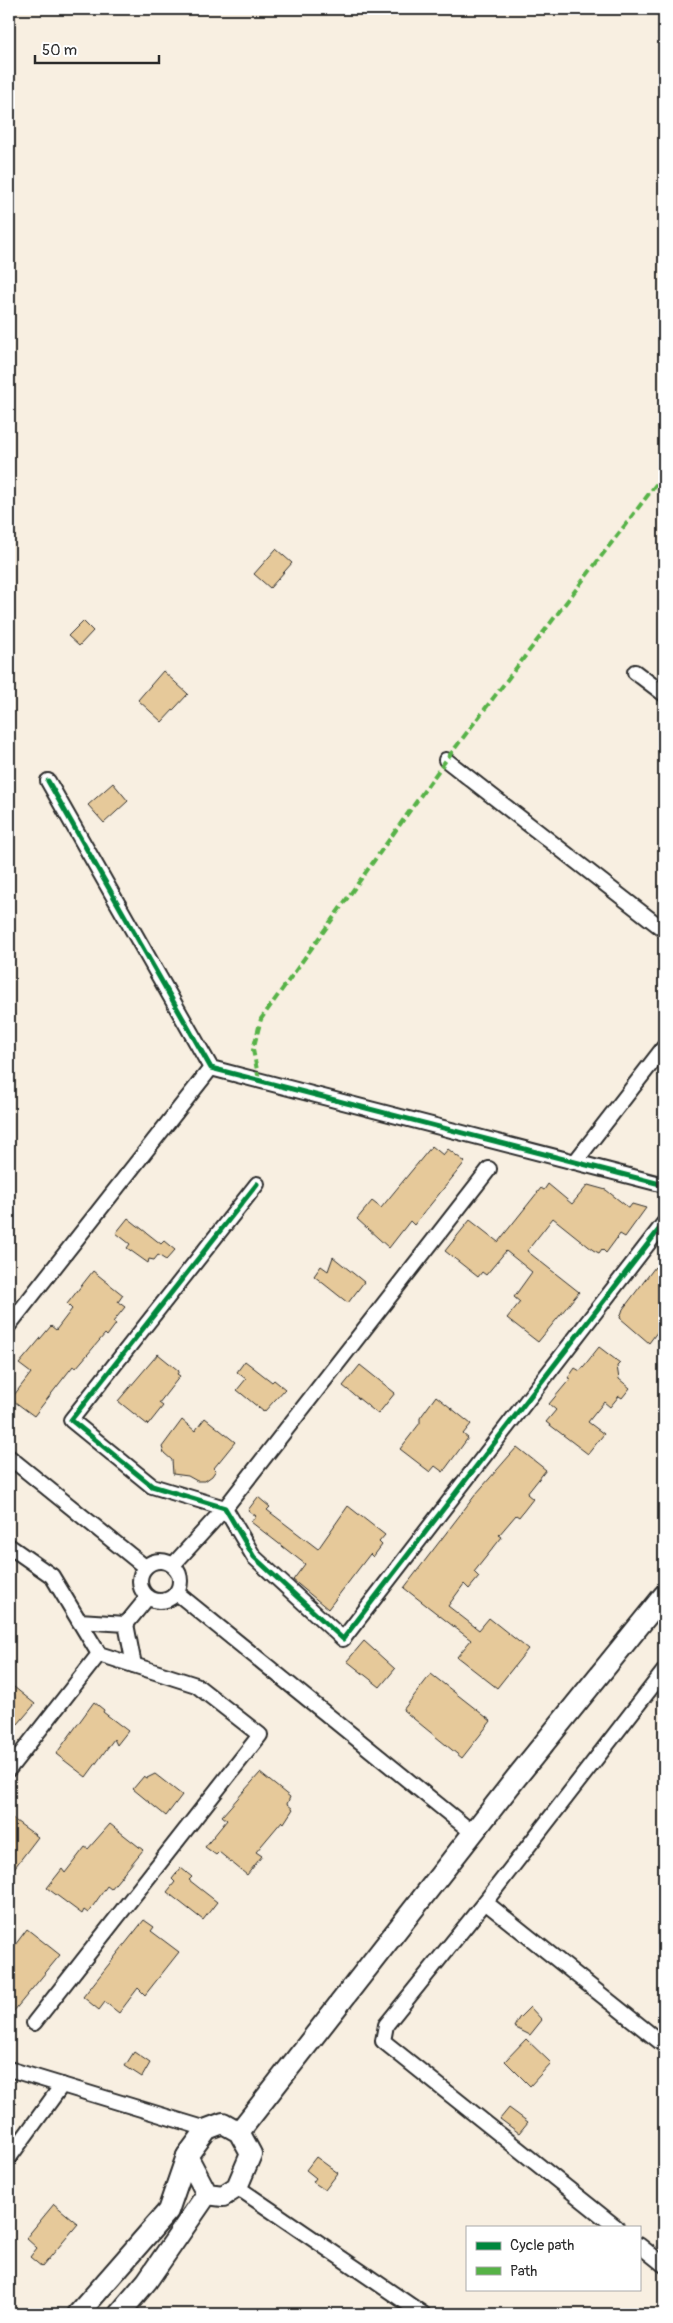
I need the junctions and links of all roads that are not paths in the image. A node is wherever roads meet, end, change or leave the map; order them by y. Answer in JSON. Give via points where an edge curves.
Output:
{"nodes":[{"id":1,"x":635,"y":672,"type":"dead end"},
{"id":2,"x":664,"y":694,"type":"edge"},
{"id":3,"x":446,"y":760,"type":"dead end"},
{"id":4,"x":48,"y":781,"type":"dead end"},
{"id":5,"x":664,"y":930,"type":"edge"},
{"id":6,"x":664,"y":1047,"type":"edge"},
{"id":7,"x":211,"y":1068,"type":"junction"},
{"id":8,"x":575,"y":1162,"type":"junction"},
{"id":9,"x":489,"y":1169,"type":"dead end"},
{"id":10,"x":257,"y":1184,"type":"dead end"},
{"id":11,"x":664,"y":1185,"type":"edge"},
{"id":12,"x":664,"y":1223,"type":"edge"},
{"id":13,"x":9,"y":1324,"type":"edge"},
{"id":14,"x":9,"y":1457,"type":"edge"},
{"id":15,"x":225,"y":1508,"type":"junction"},
{"id":16,"x":9,"y":1546,"type":"edge"},
{"id":17,"x":173,"y":1565,"type":"junction"},
{"id":18,"x":145,"y":1568,"type":"junction"},
{"id":19,"x":177,"y":1593,"type":"junction"},
{"id":20,"x":664,"y":1595,"type":"edge"},
{"id":21,"x":148,"y":1597,"type":"junction"},
{"id":22,"x":79,"y":1621,"type":"junction"},
{"id":23,"x":126,"y":1624,"type":"junction"},
{"id":24,"x":99,"y":1654,"type":"junction"},
{"id":25,"x":134,"y":1666,"type":"junction"},
{"id":26,"x":664,"y":1671,"type":"edge"},
{"id":27,"x":9,"y":1769,"type":"edge"},
{"id":28,"x":473,"y":1833,"type":"junction"},
{"id":29,"x":485,"y":1902,"type":"junction"},
{"id":30,"x":34,"y":2023,"type":"dead end"},
{"id":31,"x":664,"y":2045,"type":"edge"},
{"id":32,"x":9,"y":2069,"type":"edge"},
{"id":33,"x":62,"y":2085,"type":"junction"},
{"id":34,"x":207,"y":2129,"type":"junction"},
{"id":35,"x":239,"y":2132,"type":"junction"},
{"id":36,"x":187,"y":2156,"type":"junction"},
{"id":37,"x":9,"y":2158,"type":"edge"},
{"id":38,"x":237,"y":2187,"type":"junction"},
{"id":39,"x":207,"y":2194,"type":"junction"},
{"id":40,"x":615,"y":2226,"type":"edge"},
{"id":41,"x":640,"y":2246,"type":"edge"},
{"id":42,"x":664,"y":2265,"type":"edge"},
{"id":43,"x":78,"y":2314,"type":"edge"},
{"id":44,"x":119,"y":2314,"type":"edge"},
{"id":45,"x":423,"y":2314,"type":"edge"}],
"edges":[{"from":1,"to":2,"type":"street"},
{"from":3,"to":5,"type":"street"},
{"from":4,"to":7,"type":"street"},
{"from":6,"to":8,"type":"street"},
{"from":7,"to":8,"type":"street"},
{"from":7,"to":13,"type":"street"},
{"from":8,"to":11,"type":"street"},
{"from":9,"to":15,"type":"street"},
{"from":10,"to":15,"type":"street","via":[[71,1420],[152,1486]]},
{"from":12,"to":15,"type":"street","via":[[343,1639],[254,1557]]},
{"from":14,"to":18,"type":"street"},
{"from":15,"to":17,"type":"street"},
{"from":16,"to":22,"type":"street","via":[[52,1576]]},
{"from":17,"to":18,"type":"street","via":[[164,1560],[153,1561]]},
{"from":17,"to":19,"type":"street","via":[[181,1584]]},
{"from":18,"to":21,"type":"street","via":[[140,1577],[141,1588]]},
{"from":19,"to":21,"type":"street","via":[[168,1600]]},
{"from":19,"to":28,"type":"street"},
{"from":20,"to":28,"type":"street"},
{"from":21,"to":23,"type":"street"},
{"from":22,"to":23,"type":"street"},
{"from":22,"to":24,"type":"street"},
{"from":23,"to":25,"type":"street"},
{"from":24,"to":25,"type":"street"},
{"from":24,"to":27,"type":"street"},
{"from":25,"to":30,"type":"street","via":[[196,1686],[260,1735]]},
{"from":26,"to":29,"type":"street"},
{"from":28,"to":35,"type":"street"},
{"from":29,"to":31,"type":"street"},
{"from":29,"to":40,"type":"street","via":[[386,2025],[383,2041]]},
{"from":32,"to":33,"type":"street"},
{"from":33,"to":34,"type":"street"},
{"from":33,"to":37,"type":"street"},
{"from":34,"to":35,"type":"street","via":[[223,2123]]},
{"from":34,"to":36,"type":"street"},
{"from":35,"to":38,"type":"street","via":[[251,2154]]},
{"from":36,"to":39,"type":"street"},
{"from":36,"to":43,"type":"street","via":[[168,2211]]},
{"from":38,"to":39,"type":"street","via":[[223,2196]]},
{"from":38,"to":45,"type":"street"},
{"from":39,"to":44,"type":"street","via":[[147,2281]]},
{"from":41,"to":42,"type":"street"}]}
